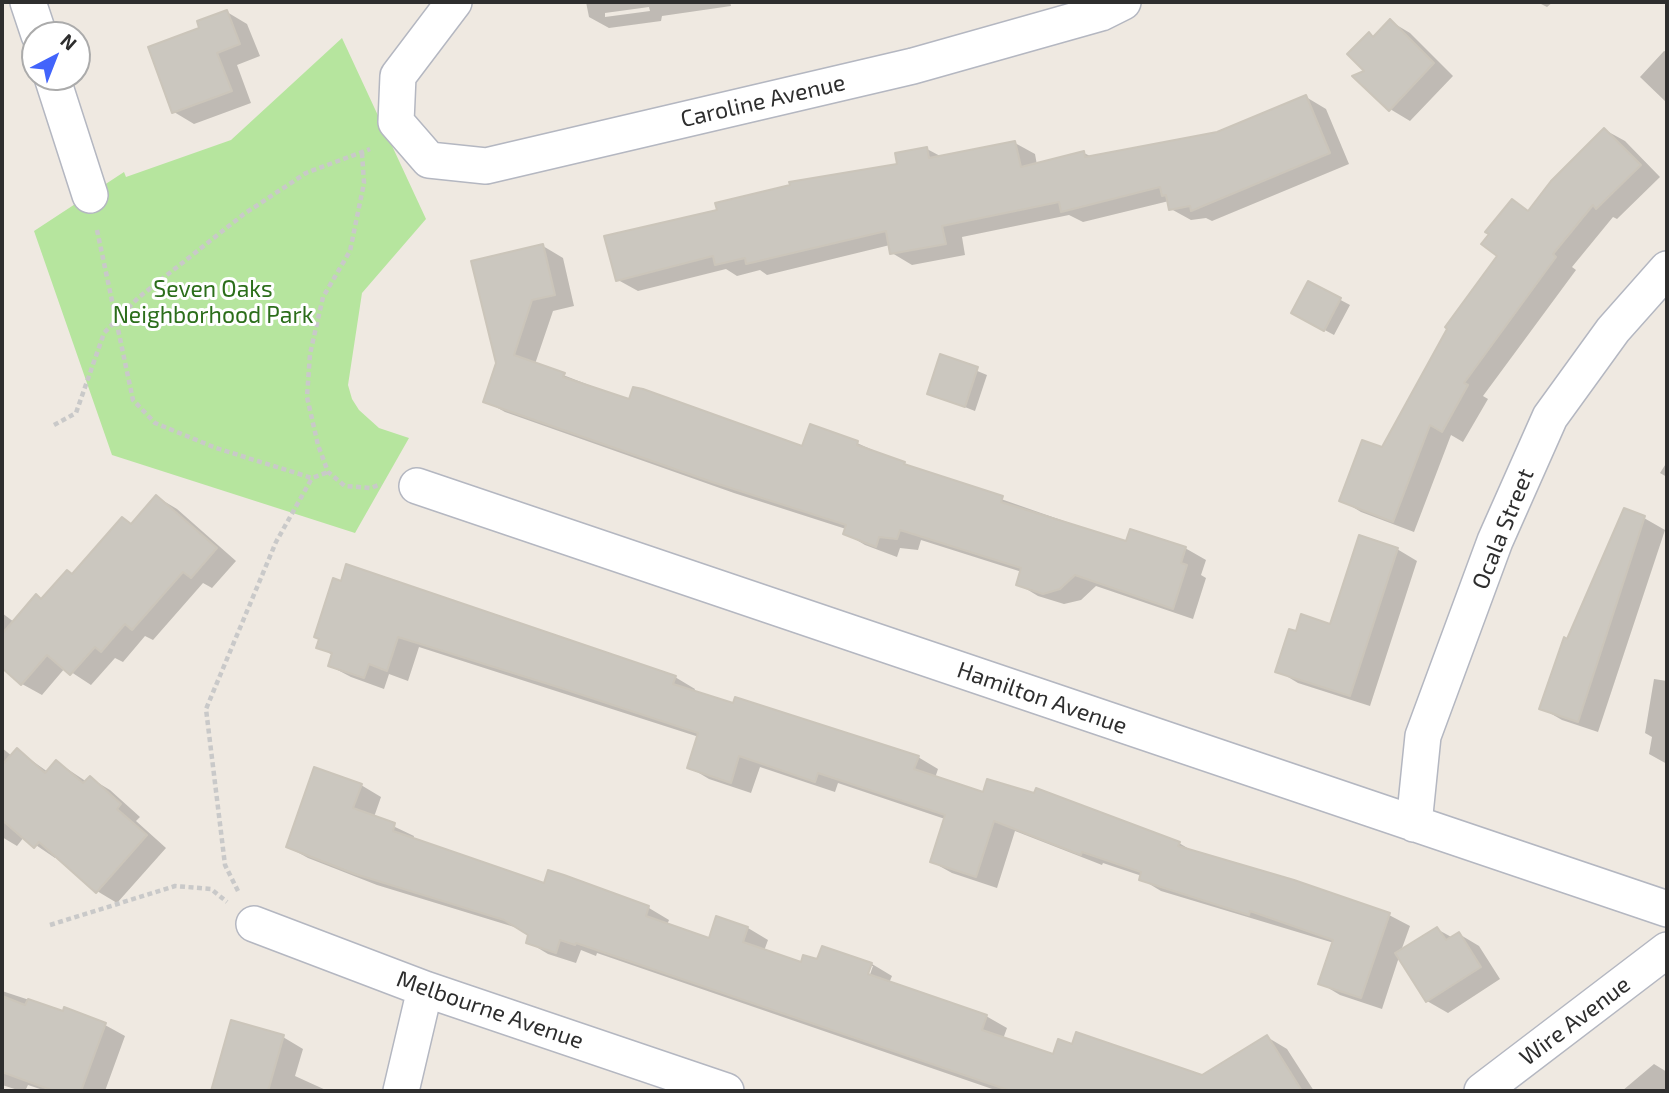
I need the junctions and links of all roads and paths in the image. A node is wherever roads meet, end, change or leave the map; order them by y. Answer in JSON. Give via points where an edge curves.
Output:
{"nodes":[{"id":1,"x":28,"y":2,"type":"edge"},
{"id":2,"x":454,"y":2,"type":"edge"},
{"id":3,"x":1123,"y":2,"type":"edge"},
{"id":4,"x":34,"y":21,"type":"edge"},
{"id":5,"x":57,"y":91,"type":"edge"},
{"id":6,"x":408,"y":136,"type":"junction"},
{"id":7,"x":362,"y":153,"type":"junction"},
{"id":8,"x":90,"y":195,"type":"joint"},
{"id":9,"x":1667,"y":269,"type":"edge"},
{"id":10,"x":115,"y":321,"type":"junction"},
{"id":11,"x":54,"y":425,"type":"dead end"},
{"id":12,"x":328,"y":472,"type":"junction"},
{"id":13,"x":312,"y":478,"type":"junction"},
{"id":14,"x":417,"y":486,"type":"joint"},
{"id":15,"x":1414,"y":824,"type":"junction"},
{"id":16,"x":1667,"y":909,"type":"edge"},
{"id":17,"x":254,"y":924,"type":"junction"},
{"id":18,"x":50,"y":925,"type":"dead end"},
{"id":19,"x":1667,"y":950,"type":"edge"},
{"id":20,"x":425,"y":989,"type":"junction"},
{"id":21,"x":401,"y":1091,"type":"edge"},
{"id":22,"x":726,"y":1091,"type":"edge"},
{"id":23,"x":1482,"y":1091,"type":"edge"}],
"edges":[{"from":1,"to":4,"type":"street"},
{"from":2,"to":6,"type":"street","via":[[398,76],[396,122]]},
{"from":3,"to":6,"type":"street","name":"Caroline Avenue","via":[[1101,13],[913,66],[485,166],[429,160]]},
{"from":5,"to":8,"type":"street"},
{"from":6,"to":7,"type":"path"},
{"from":7,"to":10,"type":"path","via":[[306,173],[244,214]]},
{"from":7,"to":12,"type":"path","via":[[364,183],[350,251],[323,297],[310,354],[307,397]]},
{"from":8,"to":10,"type":"path"},
{"from":9,"to":15,"type":"street","name":"Ocala Street","via":[[1613,330],[1550,417],[1495,541],[1423,737]]},
{"from":10,"to":11,"type":"path","via":[[104,332],[76,413]]},
{"from":10,"to":13,"type":"path","via":[[133,400],[155,424]]},
{"from":12,"to":13,"type":"path"},
{"from":12,"to":14,"type":"path","via":[[345,486],[371,488],[405,474]]},
{"from":13,"to":17,"type":"path","via":[[276,542],[206,709],[225,864]]},
{"from":14,"to":15,"type":"street","name":"Hamilton Avenue"},
{"from":15,"to":16,"type":"street","name":"Hamilton Avenue"},
{"from":17,"to":18,"type":"path","via":[[211,889],[175,886]]},
{"from":17,"to":20,"type":"street","name":"Melbourne Avenue"},
{"from":19,"to":23,"type":"street","name":"Wire Avenue"},
{"from":20,"to":21,"type":"street"},
{"from":20,"to":22,"type":"street","name":"Melbourne Avenue"}]}
